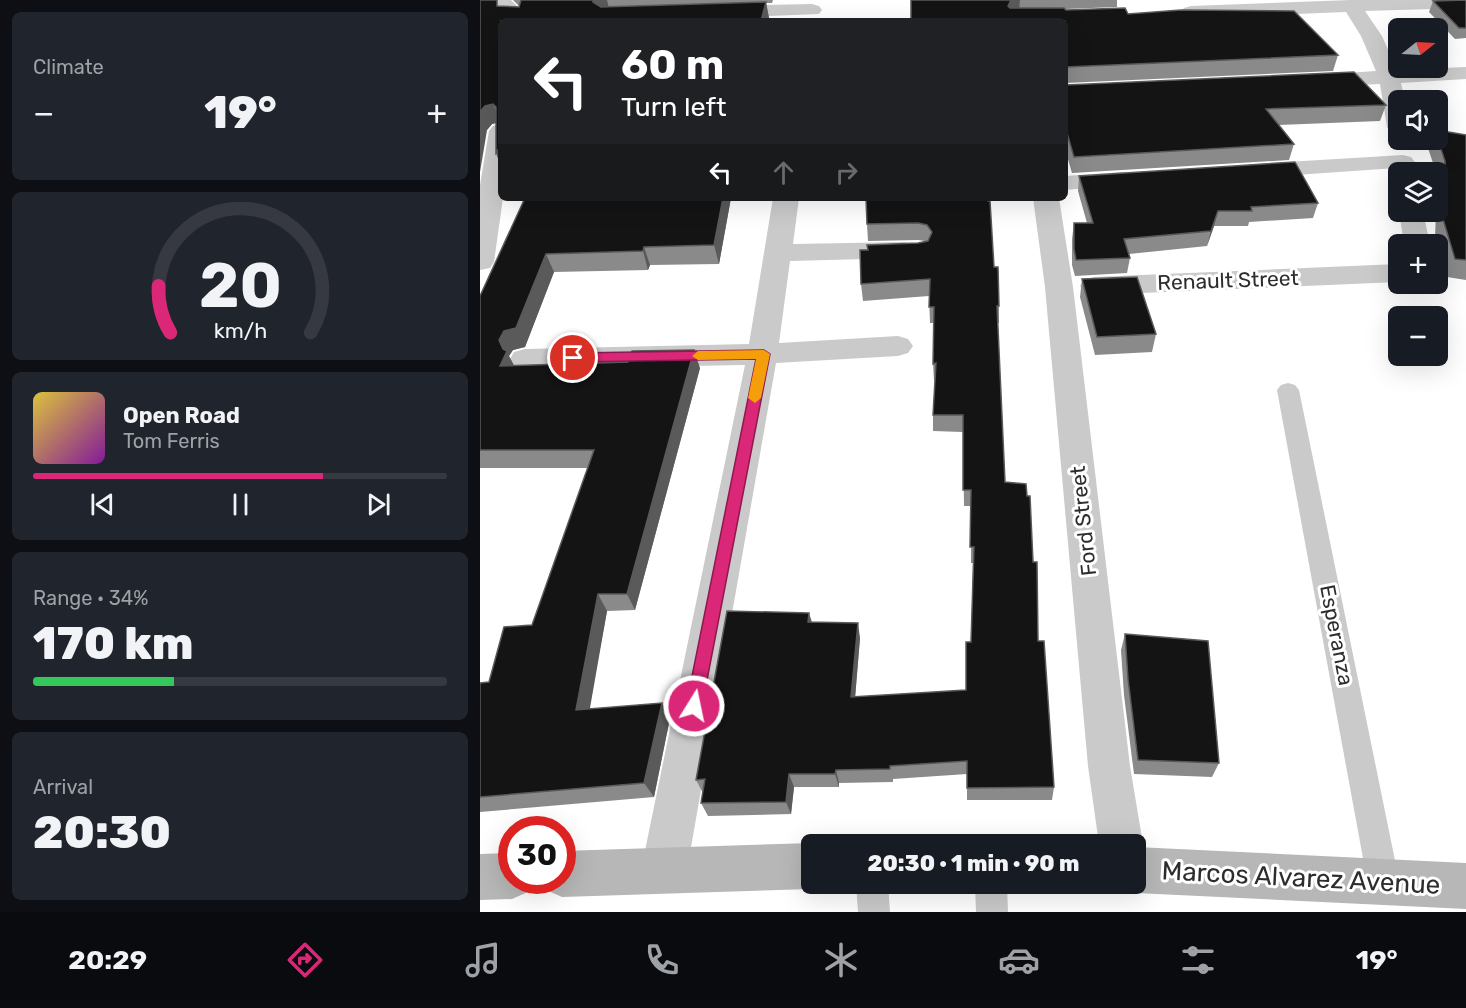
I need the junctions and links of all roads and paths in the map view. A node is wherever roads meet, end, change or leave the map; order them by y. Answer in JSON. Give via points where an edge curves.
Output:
{"nodes":[{"id":1,"x":500,"y":0,"type":"edge"},
{"id":2,"x":1466,"y":2,"type":"edge"},
{"id":3,"x":1351,"y":6,"type":"junction"},
{"id":4,"x":812,"y":10,"type":"edge"},
{"id":5,"x":705,"y":13,"type":"edge"},
{"id":6,"x":1174,"y":13,"type":"edge"},
{"id":7,"x":516,"y":18,"type":"edge"},
{"id":8,"x":1388,"y":70,"type":"edge"},
{"id":9,"x":1466,"y":73,"type":"edge"},
{"id":10,"x":1448,"y":74,"type":"edge"},
{"id":11,"x":1388,"y":77,"type":"edge"},
{"id":12,"x":1298,"y":82,"type":"edge"},
{"id":13,"x":498,"y":150,"type":"edge"},
{"id":14,"x":1403,"y":158,"type":"edge"},
{"id":15,"x":1228,"y":173,"type":"edge"},
{"id":16,"x":1147,"y":178,"type":"edge"},
{"id":17,"x":1068,"y":183,"type":"edge"},
{"id":18,"x":786,"y":201,"type":"edge"},
{"id":19,"x":1046,"y":201,"type":"edge"},
{"id":20,"x":918,"y":250,"type":"edge"},
{"id":21,"x":779,"y":253,"type":"junction"},
{"id":22,"x":480,"y":262,"type":"edge"},
{"id":23,"x":1388,"y":273,"type":"edge"},
{"id":24,"x":1059,"y":287,"type":"junction"},
{"id":25,"x":898,"y":346,"type":"dead end"},
{"id":26,"x":764,"y":354,"type":"junction"},
{"id":27,"x":525,"y":359,"type":"dead end"},
{"id":28,"x":1288,"y":390,"type":"dead end"},
{"id":29,"x":1119,"y":834,"type":"edge"},
{"id":30,"x":801,"y":866,"type":"edge"},
{"id":31,"x":664,"y":870,"type":"junction"},
{"id":32,"x":1146,"y":870,"type":"edge"},
{"id":33,"x":576,"y":873,"type":"edge"},
{"id":34,"x":498,"y":876,"type":"edge"},
{"id":35,"x":480,"y":877,"type":"edge"},
{"id":36,"x":1383,"y":880,"type":"junction"},
{"id":37,"x":1466,"y":886,"type":"edge"},
{"id":38,"x":873,"y":894,"type":"edge"},
{"id":39,"x":991,"y":894,"type":"edge"},
{"id":40,"x":874,"y":912,"type":"edge"},
{"id":41,"x":992,"y":912,"type":"edge"}],
"edges":[{"from":1,"to":7,"type":"street"},
{"from":2,"to":3,"type":"street"},
{"from":3,"to":6,"type":"street"},
{"from":3,"to":8,"type":"street","via":[[1373,34]]},
{"from":4,"to":5,"type":"street"},
{"from":9,"to":10,"type":"street"},
{"from":11,"to":12,"type":"street"},
{"from":13,"to":22,"type":"street"},
{"from":14,"to":15,"type":"street"},
{"from":16,"to":17,"type":"street"},
{"from":18,"to":21,"type":"street"},
{"from":19,"to":24,"type":"street","name":"Ford Street"},
{"from":20,"to":21,"type":"street"},
{"from":21,"to":26,"type":"street"},
{"from":23,"to":24,"type":"street","name":"Renault Street"},
{"from":24,"to":29,"type":"street","name":"Ford Street"},
{"from":25,"to":26,"type":"street"},
{"from":26,"to":27,"type":"street"},
{"from":26,"to":31,"type":"street"},
{"from":28,"to":36,"type":"lane","name":"Esperanza"},
{"from":30,"to":31,"type":"main road"},
{"from":31,"to":33,"type":"main road"},
{"from":32,"to":36,"type":"main road","name":"Marcos Alvarez Avenue"},
{"from":34,"to":35,"type":"main road"},
{"from":36,"to":37,"type":"main road","name":"Marcos Alvarez Avenue"},
{"from":38,"to":40,"type":"lane"},
{"from":39,"to":41,"type":"lane"}]}
